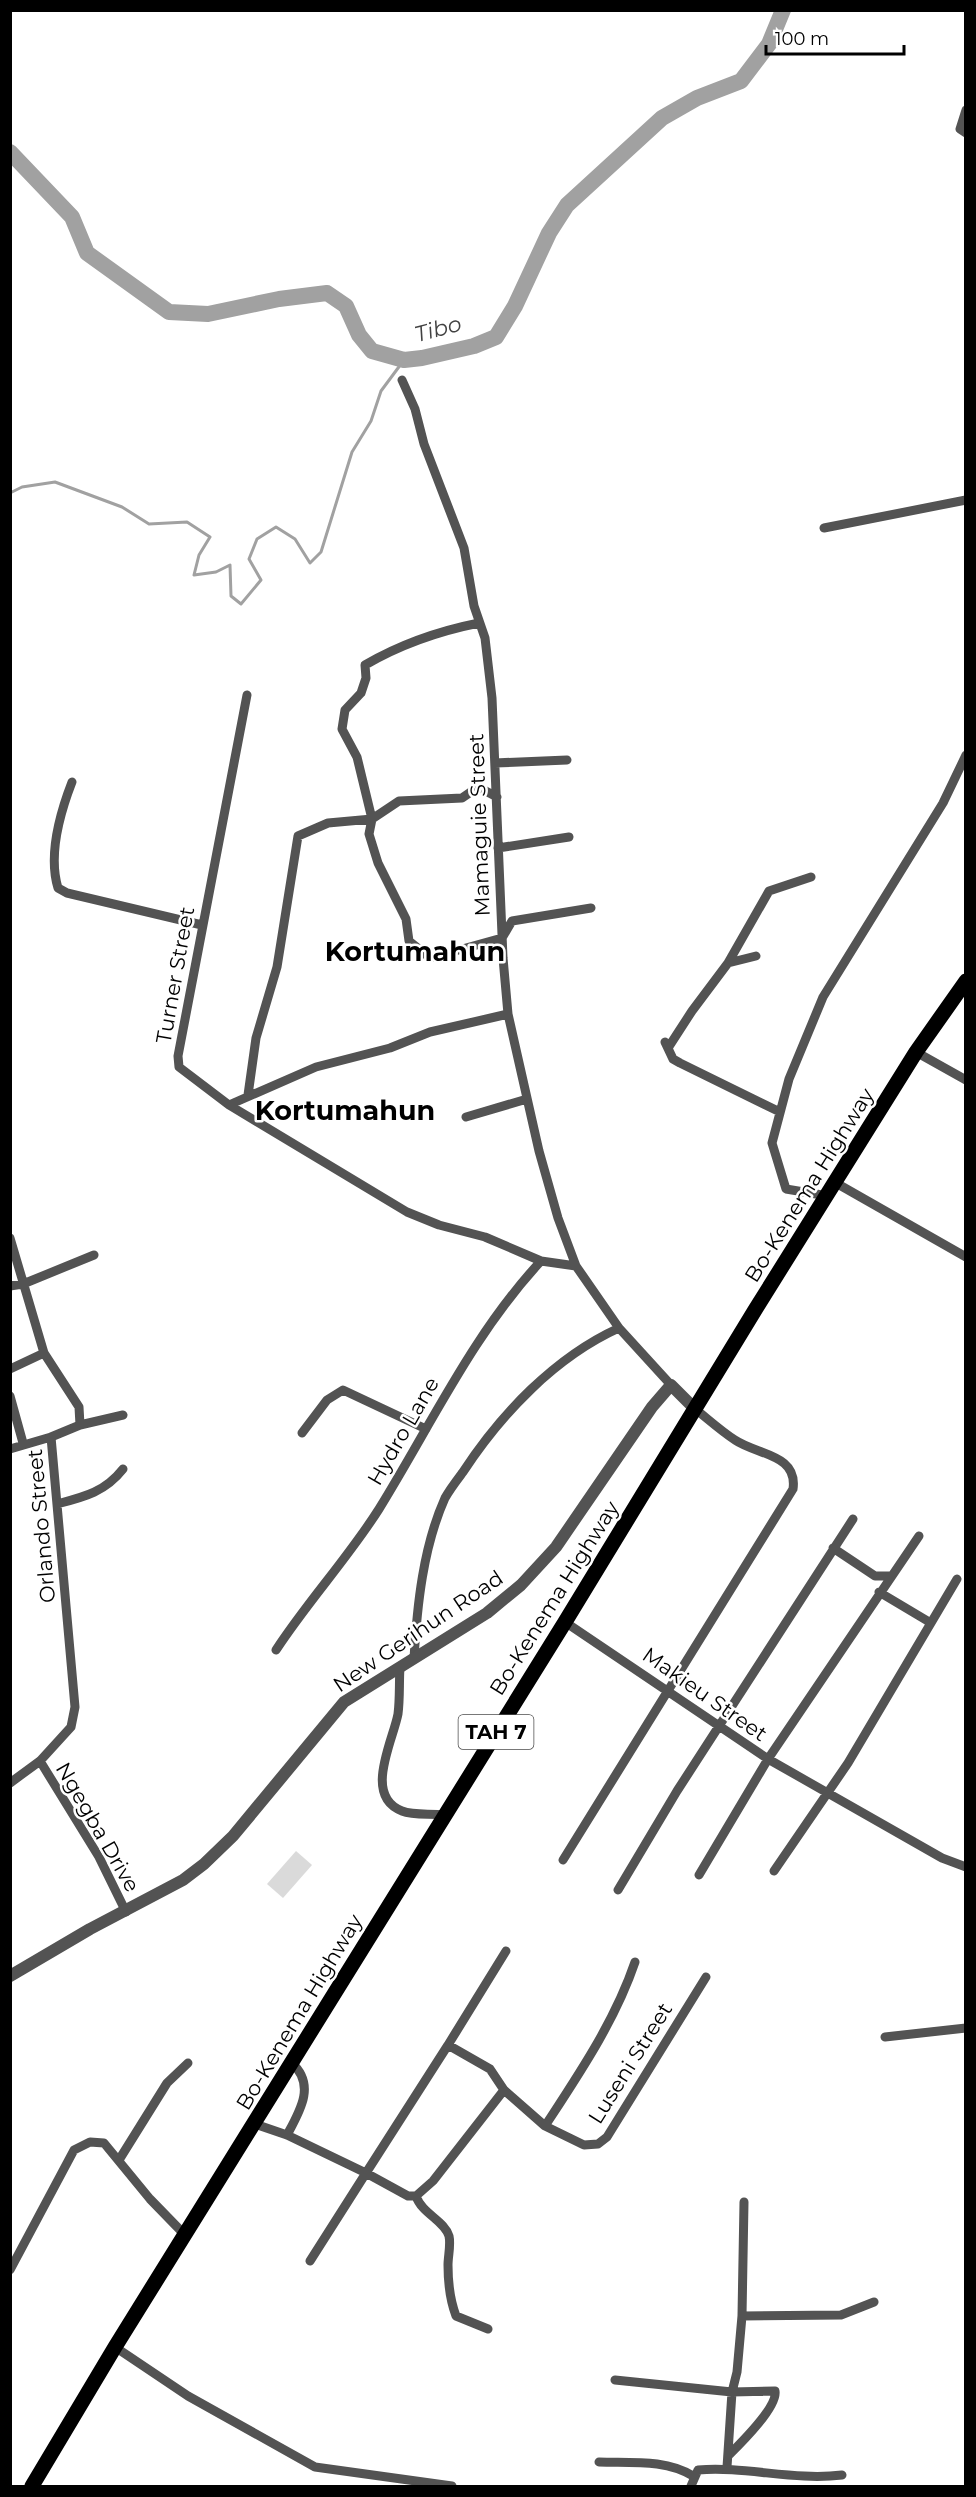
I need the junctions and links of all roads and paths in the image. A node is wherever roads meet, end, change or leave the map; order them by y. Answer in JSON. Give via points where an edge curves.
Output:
{"nodes":[{"id":1,"x":966,"y":110,"type":"edge"},
{"id":2,"x":966,"y":133,"type":"edge"},
{"id":3,"x":402,"y":380,"type":"dead end"},
{"id":4,"x":966,"y":500,"type":"edge"},
{"id":5,"x":824,"y":528,"type":"dead end"},
{"id":6,"x":479,"y":623,"type":"junction"},
{"id":7,"x":247,"y":695,"type":"dead end"},
{"id":8,"x":966,"y":755,"type":"edge"},
{"id":9,"x":567,"y":759,"type":"dead end"},
{"id":10,"x":495,"y":763,"type":"junction"},
{"id":11,"x":72,"y":782,"type":"dead end"},
{"id":12,"x":497,"y":797,"type":"junction"},
{"id":13,"x":372,"y":819,"type":"junction"},
{"id":14,"x":569,"y":837,"type":"dead end"},
{"id":15,"x":498,"y":848,"type":"junction"},
{"id":16,"x":811,"y":877,"type":"dead end"},
{"id":17,"x":591,"y":908,"type":"dead end"},
{"id":18,"x":202,"y":925,"type":"junction"},
{"id":19,"x":502,"y":938,"type":"junction"},
{"id":20,"x":756,"y":956,"type":"dead end"},
{"id":21,"x":728,"y":963,"type":"junction"},
{"id":22,"x":966,"y":981,"type":"edge"},
{"id":23,"x":508,"y":1014,"type":"junction"},
{"id":24,"x":916,"y":1052,"type":"junction"},
{"id":25,"x":966,"y":1080,"type":"edge"},
{"id":26,"x":248,"y":1095,"type":"junction"},
{"id":27,"x":527,"y":1100,"type":"junction"},
{"id":28,"x":229,"y":1104,"type":"junction"},
{"id":29,"x":780,"y":1112,"type":"junction"},
{"id":30,"x":466,"y":1117,"type":"dead end"},
{"id":31,"x":836,"y":1183,"type":"junction"},
{"id":32,"x":828,"y":1196,"type":"junction"},
{"id":33,"x":10,"y":1238,"type":"edge"},
{"id":34,"x":94,"y":1255,"type":"dead end"},
{"id":35,"x":966,"y":1257,"type":"edge"},
{"id":36,"x":542,"y":1261,"type":"junction"},
{"id":37,"x":576,"y":1266,"type":"junction"},
{"id":38,"x":23,"y":1284,"type":"junction"},
{"id":39,"x":10,"y":1286,"type":"edge"},
{"id":40,"x":619,"y":1328,"type":"junction"},
{"id":41,"x":44,"y":1353,"type":"junction"},
{"id":42,"x":10,"y":1369,"type":"edge"},
{"id":43,"x":671,"y":1384,"type":"junction"},
{"id":44,"x":10,"y":1396,"type":"edge"},
{"id":45,"x":694,"y":1408,"type":"junction"},
{"id":46,"x":123,"y":1415,"type":"dead end"},
{"id":47,"x":80,"y":1425,"type":"junction"},
{"id":48,"x":426,"y":1429,"type":"junction"},
{"id":49,"x":302,"y":1433,"type":"dead end"},
{"id":50,"x":51,"y":1437,"type":"junction"},
{"id":51,"x":23,"y":1443,"type":"junction"},
{"id":52,"x":10,"y":1449,"type":"edge"},
{"id":53,"x":123,"y":1469,"type":"dead end"},
{"id":54,"x":57,"y":1504,"type":"junction"},
{"id":55,"x":853,"y":1519,"type":"dead end"},
{"id":56,"x":919,"y":1536,"type":"dead end"},
{"id":57,"x":833,"y":1548,"type":"junction"},
{"id":58,"x":891,"y":1576,"type":"junction"},
{"id":59,"x":957,"y":1579,"type":"dead end"},
{"id":60,"x":879,"y":1592,"type":"junction"},
{"id":61,"x":565,"y":1622,"type":"junction"},
{"id":62,"x":931,"y":1623,"type":"junction"},
{"id":63,"x":276,"y":1650,"type":"dead end"},
{"id":64,"x":414,"y":1659,"type":"junction"},
{"id":65,"x":400,"y":1667,"type":"junction"},
{"id":66,"x":670,"y":1691,"type":"junction"},
{"id":67,"x":719,"y":1726,"type":"junction"},
{"id":68,"x":768,"y":1759,"type":"junction"},
{"id":69,"x":40,"y":1761,"type":"junction"},
{"id":70,"x":10,"y":1783,"type":"edge"},
{"id":71,"x":828,"y":1791,"type":"junction"},
{"id":72,"x":444,"y":1815,"type":"junction"},
{"id":73,"x":563,"y":1860,"type":"dead end"},
{"id":74,"x":966,"y":1867,"type":"edge"},
{"id":75,"x":774,"y":1871,"type":"dead end"},
{"id":76,"x":699,"y":1875,"type":"dead end"},
{"id":77,"x":618,"y":1890,"type":"dead end"},
{"id":78,"x":126,"y":1911,"type":"junction"},
{"id":79,"x":506,"y":1951,"type":"dead end"},
{"id":80,"x":635,"y":1962,"type":"dead end"},
{"id":81,"x":10,"y":1976,"type":"edge"},
{"id":82,"x":706,"y":1977,"type":"dead end"},
{"id":83,"x":966,"y":2028,"type":"edge"},
{"id":84,"x":885,"y":2037,"type":"dead end"},
{"id":85,"x":448,"y":2045,"type":"junction"},
{"id":86,"x":188,"y":2063,"type":"dead end"},
{"id":87,"x":292,"y":2063,"type":"junction"},
{"id":88,"x":504,"y":2090,"type":"junction"},
{"id":89,"x":255,"y":2124,"type":"junction"},
{"id":90,"x":545,"y":2126,"type":"junction"},
{"id":91,"x":287,"y":2135,"type":"junction"},
{"id":92,"x":118,"y":2160,"type":"junction"},
{"id":93,"x":366,"y":2174,"type":"junction"},
{"id":94,"x":416,"y":2196,"type":"junction"},
{"id":95,"x":744,"y":2202,"type":"dead end"},
{"id":96,"x":185,"y":2235,"type":"junction"},
{"id":97,"x":310,"y":2261,"type":"dead end"},
{"id":98,"x":10,"y":2270,"type":"edge"},
{"id":99,"x":874,"y":2302,"type":"dead end"},
{"id":100,"x":742,"y":2316,"type":"junction"},
{"id":101,"x":488,"y":2329,"type":"dead end"},
{"id":102,"x":115,"y":2347,"type":"junction"},
{"id":103,"x":615,"y":2380,"type":"dead end"},
{"id":104,"x":732,"y":2392,"type":"junction"},
{"id":105,"x":728,"y":2456,"type":"junction"},
{"id":106,"x":599,"y":2462,"type":"dead end"},
{"id":107,"x":727,"y":2467,"type":"junction"},
{"id":108,"x":842,"y":2475,"type":"dead end"},
{"id":109,"x":693,"y":2476,"type":"junction"},
{"id":110,"x":32,"y":2487,"type":"edge"},
{"id":111,"x":452,"y":2487,"type":"edge"},
{"id":112,"x":691,"y":2487,"type":"edge"}],
"edges":[{"from":1,"to":2,"type":"street","via":[[960,129]]},
{"from":3,"to":6,"type":"street","name":"Mamaguie Street","via":[[464,548]]},
{"from":4,"to":5,"type":"street"},
{"from":6,"to":10,"type":"street","name":"Mamaguie Street","via":[[485,638],[491,686]]},
{"from":6,"to":13,"type":"street","via":[[393,649],[366,665],[361,693],[345,710],[342,729],[357,757]]},
{"from":7,"to":18,"type":"street","name":"Turner Street"},
{"from":8,"to":29,"type":"street","via":[[943,803],[823,997],[789,1079]]},
{"from":9,"to":10,"type":"street"},
{"from":10,"to":12,"type":"street","name":"Mamaguie Street"},
{"from":11,"to":18,"type":"street","via":[[60,815],[54,877],[58,888]]},
{"from":12,"to":13,"type":"street","via":[[478,787],[462,798],[399,801]]},
{"from":12,"to":15,"type":"street","name":"Mamaguie Street"},
{"from":13,"to":19,"type":"street","via":[[369,834],[378,863],[406,919],[409,941],[423,954],[430,958]]},
{"from":13,"to":26,"type":"street","via":[[328,823],[298,836],[277,967],[256,1038]]},
{"from":14,"to":15,"type":"street"},
{"from":15,"to":19,"type":"street","name":"Mamaguie Street"},
{"from":16,"to":21,"type":"street","via":[[769,891]]},
{"from":17,"to":19,"type":"street","via":[[512,921]]},
{"from":18,"to":28,"type":"street","name":"Turner Street","via":[[178,1056],[180,1067]]},
{"from":19,"to":23,"type":"street","name":"Mamaguie Street"},
{"from":20,"to":21,"type":"street"},
{"from":21,"to":29,"type":"street","via":[[667,1045],[673,1059]]},
{"from":22,"to":24,"type":"highway","name":"Bo-Kenema Highway","number":"TAH 7"},
{"from":23,"to":26,"type":"street","via":[[430,1032],[390,1048],[316,1067]]},
{"from":23,"to":27,"type":"street","name":"Mamaguie Street"},
{"from":24,"to":25,"type":"street"},
{"from":24,"to":31,"type":"highway","name":"Bo-Kenema Highway","number":"TAH 7"},
{"from":26,"to":28,"type":"street"},
{"from":27,"to":30,"type":"street"},
{"from":27,"to":37,"type":"street","name":"Mamaguie Street","via":[[558,1218]]},
{"from":28,"to":36,"type":"street","name":"Turner Street","via":[[407,1212],[485,1237]]},
{"from":29,"to":32,"type":"street","via":[[772,1143],[786,1189]]},
{"from":31,"to":32,"type":"highway","name":"Bo-Kenema Highway","number":"TAH 7"},
{"from":31,"to":35,"type":"street"},
{"from":32,"to":45,"type":"highway","name":"Bo-Kenema Highway","number":"TAH 7"},
{"from":33,"to":38,"type":"street"},
{"from":34,"to":38,"type":"street"},
{"from":36,"to":37,"type":"street"},
{"from":36,"to":48,"type":"street","name":"Hydro Lane","via":[[516,1288]]},
{"from":37,"to":40,"type":"street","name":"Mamaguie Street"},
{"from":38,"to":39,"type":"street"},
{"from":38,"to":41,"type":"street"},
{"from":40,"to":43,"type":"street","name":"Mamaguie Street"},
{"from":40,"to":64,"type":"street","via":[[556,1366],[492,1432],[446,1498],[426,1560]]},
{"from":41,"to":42,"type":"street"},
{"from":41,"to":47,"type":"street","via":[[79,1407]]},
{"from":43,"to":45,"type":"street"},
{"from":43,"to":64,"type":"street","name":"New Gerihun Road","via":[[556,1547],[521,1585],[487,1613]]},
{"from":44,"to":51,"type":"street"},
{"from":45,"to":61,"type":"highway","name":"Bo-Kenema Highway","number":"TAH 7"},
{"from":45,"to":66,"type":"street","via":[[736,1441],[791,1468],[795,1478],[773,1525]]},
{"from":46,"to":47,"type":"street","name":"Orlando Street"},
{"from":47,"to":50,"type":"street","name":"Orlando Street"},
{"from":48,"to":49,"type":"street","via":[[343,1390],[327,1400]]},
{"from":48,"to":63,"type":"street","name":"Hydro Lane","via":[[367,1528],[303,1608]]},
{"from":50,"to":51,"type":"street"},
{"from":50,"to":54,"type":"street","name":"Orlando Street"},
{"from":51,"to":52,"type":"street"},
{"from":53,"to":54,"type":"street","via":[[95,1494]]},
{"from":54,"to":69,"type":"street","name":"Orlando Street","via":[[75,1707],[71,1727]]},
{"from":55,"to":57,"type":"street"},
{"from":56,"to":58,"type":"street"},
{"from":57,"to":58,"type":"street","via":[[875,1576]]},
{"from":57,"to":67,"type":"street"},
{"from":58,"to":60,"type":"street"},
{"from":59,"to":62,"type":"street"},
{"from":60,"to":62,"type":"street"},
{"from":60,"to":68,"type":"street"},
{"from":61,"to":66,"type":"street","name":"Makieu Street"},
{"from":61,"to":72,"type":"highway","name":"Bo-Kenema Highway","number":"TAH 7"},
{"from":62,"to":71,"type":"street"},
{"from":64,"to":65,"type":"street","name":"New Gerihun Road"},
{"from":65,"to":72,"type":"street","via":[[398,1711],[383,1767],[382,1789],[388,1801],[402,1811]]},
{"from":65,"to":78,"type":"street","name":"New Gerihun Road","via":[[344,1702],[233,1836],[204,1864]]},
{"from":66,"to":67,"type":"street","name":"Makieu Street"},
{"from":66,"to":73,"type":"street"},
{"from":67,"to":68,"type":"street","name":"Makieu Street"},
{"from":67,"to":77,"type":"street"},
{"from":68,"to":71,"type":"street","name":"Makieu Street"},
{"from":68,"to":76,"type":"street"},
{"from":69,"to":70,"type":"street","name":"Orlando Street"},
{"from":69,"to":78,"type":"street","name":"Ngegba Drive","via":[[99,1857]]},
{"from":71,"to":74,"type":"street","name":"Makieu Street","via":[[942,1858]]},
{"from":71,"to":75,"type":"street"},
{"from":72,"to":87,"type":"highway","name":"Bo-Kenema Highway","number":"TAH 7"},
{"from":78,"to":81,"type":"street","name":"New Gerihun Road"},
{"from":79,"to":85,"type":"street"},
{"from":80,"to":90,"type":"street","via":[[606,2028]]},
{"from":82,"to":90,"type":"street","name":"Luseni Street","via":[[608,2137],[598,2144],[584,2145]]},
{"from":83,"to":84,"type":"street"},
{"from":85,"to":88,"type":"street","name":"Luseni Street","via":[[490,2069]]},
{"from":85,"to":93,"type":"street"},
{"from":86,"to":92,"type":"street","via":[[167,2083]]},
{"from":87,"to":89,"type":"highway","name":"Bo-Kenema Highway","number":"TAH 7"},
{"from":87,"to":91,"type":"street","via":[[303,2077],[306,2092]]},
{"from":88,"to":90,"type":"street","name":"Luseni Street"},
{"from":88,"to":94,"type":"street","via":[[433,2181]]},
{"from":89,"to":91,"type":"street"},
{"from":89,"to":96,"type":"highway","name":"Bo-Kenema Highway","number":"TAH 7"},
{"from":91,"to":93,"type":"street"},
{"from":92,"to":96,"type":"street"},
{"from":92,"to":98,"type":"street","via":[[104,2143],[96,2141],[74,2150]]},
{"from":93,"to":94,"type":"street","via":[[408,2196]]},
{"from":93,"to":97,"type":"street"},
{"from":94,"to":101,"type":"street","via":[[418,2204],[445,2228],[449,2238],[451,2303],[456,2316]]},
{"from":95,"to":100,"type":"street"},
{"from":96,"to":102,"type":"highway","name":"Bo-Kenema Highway","number":"TAH 7"},
{"from":99,"to":100,"type":"street","via":[[841,2315]]},
{"from":100,"to":104,"type":"street"},
{"from":102,"to":110,"type":"highway","name":"Bo-Kenema Highway","number":"TAH 7"},
{"from":102,"to":111,"type":"street","via":[[188,2396],[315,2467]]},
{"from":103,"to":104,"type":"street"},
{"from":104,"to":105,"type":"street"},
{"from":104,"to":105,"type":"street","via":[[767,2390],[775,2391],[776,2396],[748,2436]]},
{"from":105,"to":107,"type":"street"},
{"from":106,"to":109,"type":"street","via":[[667,2465]]},
{"from":107,"to":108,"type":"street","via":[[754,2472]]},
{"from":107,"to":109,"type":"street","via":[[698,2470]]},
{"from":109,"to":112,"type":"street"}]}
